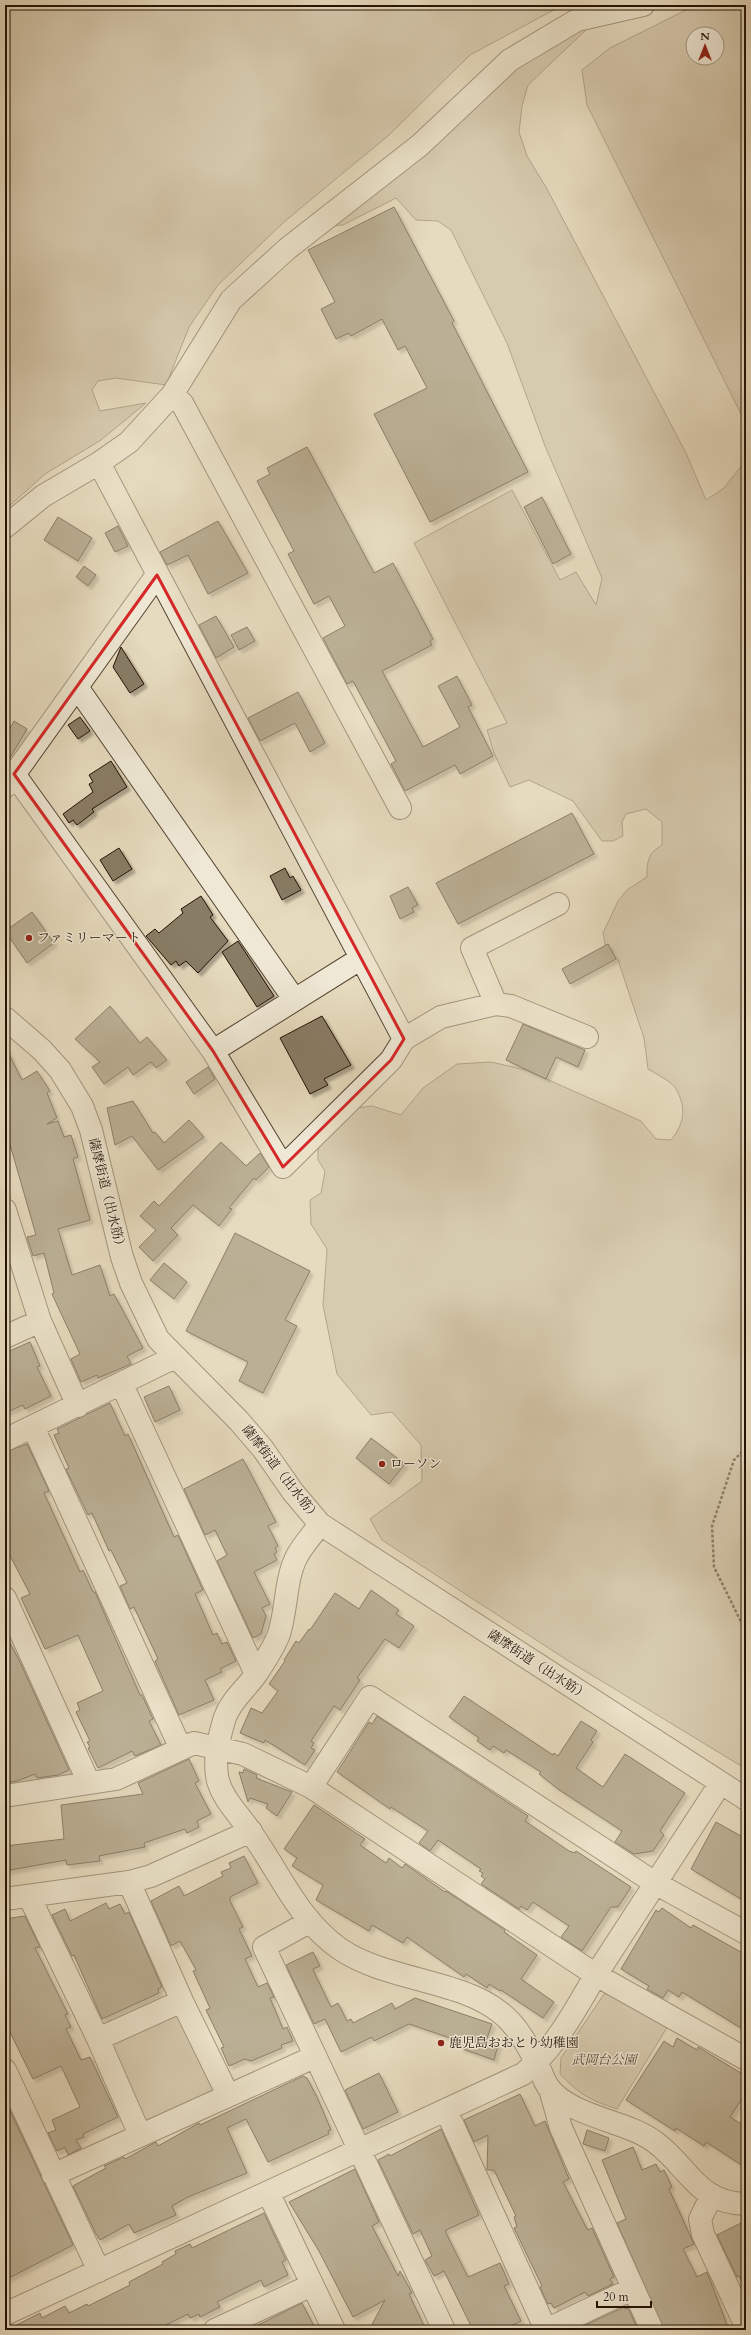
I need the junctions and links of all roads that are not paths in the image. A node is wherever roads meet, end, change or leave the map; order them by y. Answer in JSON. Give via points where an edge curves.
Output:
{"nodes":[{"id":1,"x":643,"y":5,"type":"edge"},
{"id":2,"x":172,"y":395,"type":"junction"},
{"id":3,"x":99,"y":463,"type":"junction"},
{"id":4,"x":5,"y":527,"type":"edge"},
{"id":5,"x":157,"y":575,"type":"junction"},
{"id":6,"x":77,"y":687,"type":"junction"},
{"id":7,"x":10,"y":780,"type":"edge"},
{"id":8,"x":400,"y":808,"type":"dead end"},
{"id":9,"x":558,"y":904,"type":"dead end"},
{"id":10,"x":360,"y":959,"type":"junction"},
{"id":11,"x":294,"y":999,"type":"junction"},
{"id":12,"x":496,"y":1004,"type":"junction"},
{"id":13,"x":5,"y":1018,"type":"edge"},
{"id":14,"x":587,"y":1037,"type":"dead end"},
{"id":15,"x":404,"y":1039,"type":"junction"},
{"id":16,"x":213,"y":1051,"type":"junction"},
{"id":17,"x":5,"y":1210,"type":"edge"},
{"id":18,"x":8,"y":1233,"type":"edge"},
{"id":19,"x":40,"y":1321,"type":"junction"},
{"id":20,"x":5,"y":1337,"type":"edge"},
{"id":21,"x":175,"y":1357,"type":"junction"},
{"id":22,"x":122,"y":1385,"type":"junction"},
{"id":23,"x":78,"y":1406,"type":"junction"},
{"id":24,"x":33,"y":1427,"type":"junction"},
{"id":25,"x":5,"y":1440,"type":"edge"},
{"id":26,"x":320,"y":1524,"type":"junction"},
{"id":27,"x":5,"y":1598,"type":"edge"},
{"id":28,"x":256,"y":1674,"type":"junction"},
{"id":29,"x":218,"y":1747,"type":"junction"},
{"id":30,"x":181,"y":1749,"type":"junction"},
{"id":31,"x":89,"y":1783,"type":"junction"},
{"id":32,"x":720,"y":1784,"type":"junction"},
{"id":33,"x":311,"y":1787,"type":"junction"},
{"id":34,"x":5,"y":1796,"type":"edge"},
{"id":35,"x":746,"y":1799,"type":"edge"},
{"id":36,"x":251,"y":1831,"type":"junction"},
{"id":37,"x":129,"y":1882,"type":"junction"},
{"id":38,"x":655,"y":1883,"type":"junction"},
{"id":39,"x":30,"y":1896,"type":"junction"},
{"id":40,"x":5,"y":1900,"type":"edge"},
{"id":41,"x":309,"y":1922,"type":"junction"},
{"id":42,"x":746,"y":1933,"type":"edge"},
{"id":43,"x":596,"y":1975,"type":"junction"},
{"id":44,"x":182,"y":2001,"type":"junction"},
{"id":45,"x":98,"y":2039,"type":"junction"},
{"id":46,"x":314,"y":2057,"type":"junction"},
{"id":47,"x":746,"y":2059,"type":"edge"},
{"id":48,"x":537,"y":2063,"type":"junction"},
{"id":49,"x":5,"y":2070,"type":"edge"},
{"id":50,"x":550,"y":2088,"type":"junction"},
{"id":51,"x":228,"y":2095,"type":"junction"},
{"id":52,"x":446,"y":2110,"type":"junction"},
{"id":53,"x":140,"y":2135,"type":"junction"},
{"id":54,"x":360,"y":2149,"type":"junction"},
{"id":55,"x":53,"y":2175,"type":"junction"},
{"id":56,"x":268,"y":2192,"type":"junction"},
{"id":57,"x":711,"y":2197,"type":"junction"},
{"id":58,"x":746,"y":2204,"type":"edge"},
{"id":59,"x":99,"y":2271,"type":"junction"},
{"id":60,"x":312,"y":2285,"type":"junction"},
{"id":61,"x":632,"y":2289,"type":"junction"},
{"id":62,"x":5,"y":2314,"type":"edge"},
{"id":63,"x":746,"y":2326,"type":"edge"},
{"id":64,"x":223,"y":2328,"type":"edge"},
{"id":65,"x":334,"y":2330,"type":"edge"},
{"id":66,"x":444,"y":2330,"type":"edge"},
{"id":67,"x":546,"y":2330,"type":"edge"},
{"id":68,"x":652,"y":2330,"type":"edge"}],
"edges":[{"from":1,"to":2,"type":"street","via":[[577,20],[510,60],[420,145],[287,249],[231,300]]},
{"from":2,"to":3,"type":"street","via":[[129,442]]},
{"from":2,"to":8,"type":"street","via":[[182,403]]},
{"from":3,"to":4,"type":"street","via":[[43,496]]},
{"from":3,"to":5,"type":"street"},
{"from":5,"to":6,"type":"street"},
{"from":5,"to":10,"type":"street"},
{"from":6,"to":7,"type":"street"},
{"from":6,"to":11,"type":"street"},
{"from":7,"to":16,"type":"street"},
{"from":9,"to":12,"type":"street","via":[[472,948]]},
{"from":10,"to":11,"type":"street"},
{"from":10,"to":15,"type":"street"},
{"from":11,"to":16,"type":"street"},
{"from":12,"to":14,"type":"street","via":[[511,1006]]},
{"from":12,"to":15,"type":"street","via":[[441,1017]]},
{"from":13,"to":21,"type":"street","name":"薩摩街道（出水筋）","via":[[42,1050],[60,1070],[82,1106],[91,1130],[122,1257],[131,1283],[158,1339]]},
{"from":15,"to":16,"type":"street","via":[[391,1060],[283,1167]]},
{"from":17,"to":18,"type":"street"},
{"from":18,"to":19,"type":"street"},
{"from":19,"to":20,"type":"street"},
{"from":19,"to":23,"type":"street"},
{"from":21,"to":22,"type":"street"},
{"from":21,"to":26,"type":"street","name":"薩摩街道（出水筋）","via":[[239,1421]]},
{"from":22,"to":23,"type":"street"},
{"from":22,"to":28,"type":"street"},
{"from":23,"to":24,"type":"street"},
{"from":24,"to":25,"type":"street"},
{"from":24,"to":30,"type":"street"},
{"from":26,"to":28,"type":"street","via":[[296,1557],[279,1634]]},
{"from":26,"to":32,"type":"street","name":"薩摩街道（出水筋）"},
{"from":27,"to":31,"type":"street"},
{"from":28,"to":29,"type":"street","via":[[236,1697],[227,1714]]},
{"from":29,"to":30,"type":"street","via":[[194,1743]]},
{"from":29,"to":33,"type":"street","via":[[243,1754]]},
{"from":29,"to":36,"type":"street","via":[[216,1764],[224,1796]]},
{"from":30,"to":31,"type":"street","via":[[116,1779]]},
{"from":31,"to":34,"type":"street"},
{"from":32,"to":35,"type":"street","name":"薩摩街道（出水筋）"},
{"from":32,"to":38,"type":"street"},
{"from":33,"to":38,"type":"street","via":[[370,1697]]},
{"from":33,"to":43,"type":"street"},
{"from":36,"to":37,"type":"street","via":[[151,1876]]},
{"from":36,"to":41,"type":"street"},
{"from":37,"to":39,"type":"street"},
{"from":37,"to":44,"type":"street"},
{"from":38,"to":42,"type":"street"},
{"from":38,"to":43,"type":"street"},
{"from":39,"to":40,"type":"street"},
{"from":39,"to":45,"type":"street"},
{"from":41,"to":46,"type":"street","via":[[264,1947]]},
{"from":41,"to":48,"type":"street","via":[[339,1949],[362,1962],[452,1990],[491,2006],[502,2013],[516,2028]]},
{"from":43,"to":47,"type":"street"},
{"from":43,"to":48,"type":"street","via":[[564,2030]]},
{"from":44,"to":45,"type":"street"},
{"from":44,"to":51,"type":"street"},
{"from":45,"to":53,"type":"street"},
{"from":46,"to":51,"type":"street"},
{"from":46,"to":54,"type":"street"},
{"from":48,"to":50,"type":"street"},
{"from":48,"to":52,"type":"street","via":[[523,2074]]},
{"from":49,"to":55,"type":"street"},
{"from":50,"to":57,"type":"street","via":[[579,2109],[655,2141],[692,2181]]},
{"from":50,"to":61,"type":"street","via":[[561,2128]]},
{"from":51,"to":53,"type":"street"},
{"from":52,"to":54,"type":"street"},
{"from":52,"to":67,"type":"street"},
{"from":53,"to":55,"type":"street"},
{"from":54,"to":56,"type":"street"},
{"from":54,"to":66,"type":"street"},
{"from":55,"to":59,"type":"street"},
{"from":56,"to":59,"type":"street"},
{"from":56,"to":60,"type":"street"},
{"from":57,"to":58,"type":"street"},
{"from":57,"to":63,"type":"street","via":[[700,2219],[703,2234]]},
{"from":59,"to":62,"type":"street"},
{"from":60,"to":64,"type":"street"},
{"from":60,"to":65,"type":"street"},
{"from":61,"to":67,"type":"street"},
{"from":61,"to":68,"type":"street"}]}
